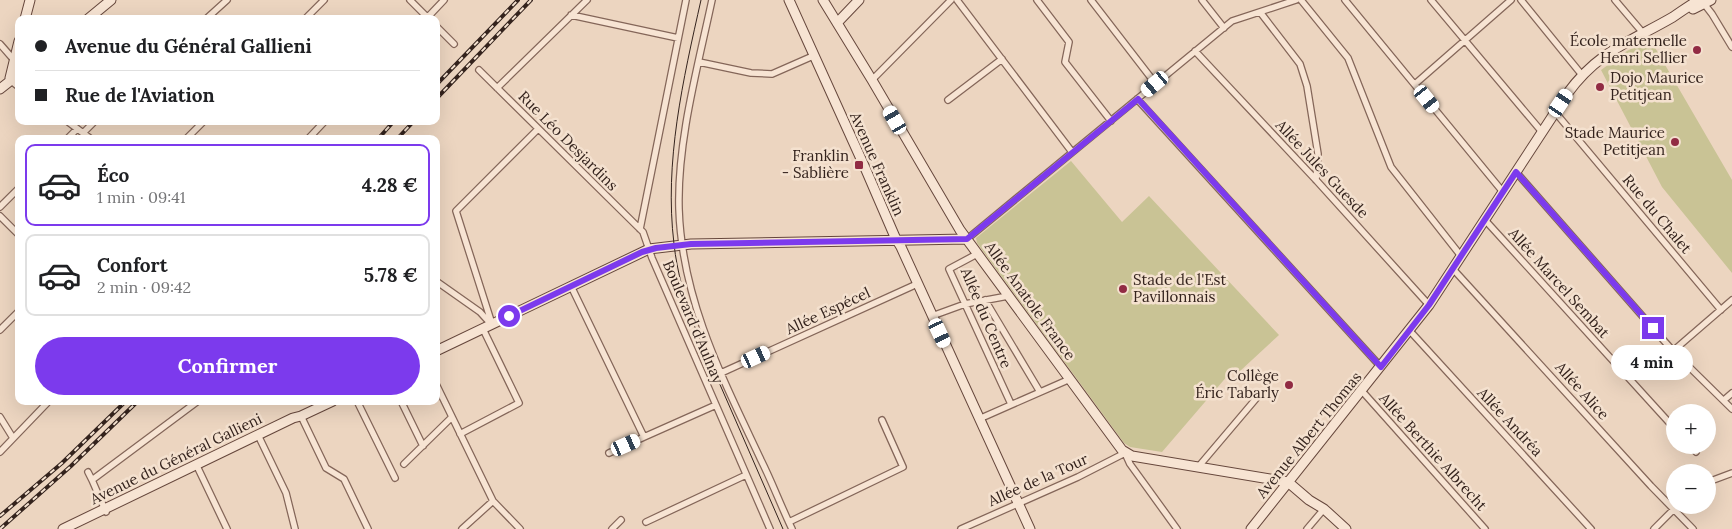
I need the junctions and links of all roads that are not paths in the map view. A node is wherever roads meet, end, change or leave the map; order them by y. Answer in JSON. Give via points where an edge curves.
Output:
{"nodes":[{"id":1,"x":30,"y":0,"type":"edge"},
{"id":2,"x":111,"y":0,"type":"edge"},
{"id":3,"x":227,"y":0,"type":"edge"},
{"id":4,"x":324,"y":0,"type":"edge"},
{"id":5,"x":410,"y":0,"type":"edge"},
{"id":6,"x":444,"y":0,"type":"edge"},
{"id":7,"x":587,"y":0,"type":"edge"},
{"id":8,"x":686,"y":0,"type":"edge"},
{"id":9,"x":712,"y":0,"type":"edge"},
{"id":10,"x":789,"y":0,"type":"edge"},
{"id":11,"x":823,"y":0,"type":"edge"},
{"id":12,"x":859,"y":0,"type":"edge"},
{"id":13,"x":951,"y":0,"type":"edge"},
{"id":14,"x":957,"y":0,"type":"edge"},
{"id":15,"x":1037,"y":0,"type":"edge"},
{"id":16,"x":1091,"y":0,"type":"edge"},
{"id":17,"x":1202,"y":0,"type":"edge"},
{"id":18,"x":1293,"y":0,"type":"edge"},
{"id":19,"x":1301,"y":0,"type":"edge"},
{"id":20,"x":1345,"y":0,"type":"edge"},
{"id":21,"x":1431,"y":0,"type":"edge"},
{"id":22,"x":1511,"y":0,"type":"edge"},
{"id":23,"x":1521,"y":0,"type":"edge"},
{"id":24,"x":1615,"y":0,"type":"edge"},
{"id":25,"x":1704,"y":1,"type":"edge"},
{"id":26,"x":1260,"y":12,"type":"junction"},
{"id":27,"x":26,"y":15,"type":"edge"},
{"id":28,"x":93,"y":15,"type":"edge"},
{"id":29,"x":210,"y":15,"type":"edge"},
{"id":30,"x":309,"y":15,"type":"edge"},
{"id":31,"x":424,"y":15,"type":"edge"},
{"id":32,"x":430,"y":15,"type":"edge"},
{"id":33,"x":571,"y":15,"type":"junction"},
{"id":34,"x":837,"y":23,"type":"junction"},
{"id":35,"x":1224,"y":28,"type":"junction"},
{"id":36,"x":440,"y":30,"type":"edge"},
{"id":37,"x":1643,"y":33,"type":"junction"},
{"id":38,"x":678,"y":38,"type":"junction"},
{"id":39,"x":1466,"y":41,"type":"junction"},
{"id":40,"x":0,"y":44,"type":"edge"},
{"id":41,"x":454,"y":44,"type":"dead end"},
{"id":42,"x":1732,"y":47,"type":"edge"},
{"id":43,"x":1195,"y":51,"type":"junction"},
{"id":44,"x":813,"y":56,"type":"junction"},
{"id":45,"x":1002,"y":59,"type":"junction"},
{"id":46,"x":15,"y":62,"type":"edge"},
{"id":47,"x":699,"y":62,"type":"junction"},
{"id":48,"x":15,"y":66,"type":"edge"},
{"id":49,"x":479,"y":70,"type":"dead end"},
{"id":50,"x":1582,"y":75,"type":"junction"},
{"id":51,"x":15,"y":77,"type":"edge"},
{"id":52,"x":10,"y":80,"type":"junction"},
{"id":53,"x":872,"y":80,"type":"junction"},
{"id":54,"x":15,"y":84,"type":"edge"},
{"id":55,"x":1155,"y":84,"type":"junction"},
{"id":56,"x":1415,"y":84,"type":"junction"},
{"id":57,"x":497,"y":88,"type":"junction"},
{"id":58,"x":0,"y":89,"type":"edge"},
{"id":59,"x":1138,"y":99,"type":"junction"},
{"id":60,"x":948,"y":100,"type":"dead end"},
{"id":61,"x":1555,"y":112,"type":"junction"},
{"id":62,"x":1111,"y":121,"type":"junction"},
{"id":63,"x":72,"y":125,"type":"edge"},
{"id":64,"x":91,"y":125,"type":"edge"},
{"id":65,"x":200,"y":125,"type":"edge"},
{"id":66,"x":321,"y":125,"type":"edge"},
{"id":67,"x":77,"y":129,"type":"junction"},
{"id":68,"x":538,"y":129,"type":"junction"},
{"id":69,"x":1542,"y":132,"type":"junction"},
{"id":70,"x":83,"y":133,"type":"junction"},
{"id":71,"x":71,"y":135,"type":"edge"},
{"id":72,"x":86,"y":135,"type":"edge"},
{"id":73,"x":190,"y":135,"type":"edge"},
{"id":74,"x":312,"y":135,"type":"edge"},
{"id":75,"x":1072,"y":152,"type":"junction"},
{"id":76,"x":1516,"y":172,"type":"junction"},
{"id":77,"x":1316,"y":180,"type":"junction"},
{"id":78,"x":15,"y":192,"type":"edge"},
{"id":79,"x":1503,"y":192,"type":"junction"},
{"id":80,"x":0,"y":207,"type":"edge"},
{"id":81,"x":0,"y":216,"type":"edge"},
{"id":82,"x":1485,"y":220,"type":"junction"},
{"id":83,"x":640,"y":229,"type":"junction"},
{"id":84,"x":15,"y":231,"type":"edge"},
{"id":85,"x":967,"y":239,"type":"junction"},
{"id":86,"x":898,"y":241,"type":"junction"},
{"id":87,"x":682,"y":245,"type":"junction"},
{"id":88,"x":649,"y":249,"type":"junction"},
{"id":89,"x":977,"y":254,"type":"junction"},
{"id":90,"x":1462,"y":256,"type":"junction"},
{"id":91,"x":1453,"y":269,"type":"junction"},
{"id":92,"x":440,"y":284,"type":"edge"},
{"id":93,"x":917,"y":284,"type":"junction"},
{"id":94,"x":570,"y":286,"type":"junction"},
{"id":95,"x":1008,"y":296,"type":"junction"},
{"id":96,"x":985,"y":300,"type":"junction"},
{"id":97,"x":1732,"y":300,"type":"edge"},
{"id":98,"x":965,"y":304,"type":"junction"},
{"id":99,"x":1429,"y":305,"type":"junction"},
{"id":100,"x":1721,"y":310,"type":"junction"},
{"id":101,"x":15,"y":315,"type":"edge"},
{"id":102,"x":932,"y":316,"type":"junction"},
{"id":103,"x":488,"y":326,"type":"junction"},
{"id":104,"x":0,"y":330,"type":"edge"},
{"id":105,"x":1410,"y":331,"type":"junction"},
{"id":106,"x":440,"y":349,"type":"edge"},
{"id":107,"x":1673,"y":351,"type":"junction"},
{"id":108,"x":1381,"y":367,"type":"junction"},
{"id":109,"x":721,"y":373,"type":"junction"},
{"id":110,"x":1070,"y":379,"type":"junction"},
{"id":111,"x":1362,"y":391,"type":"junction"},
{"id":112,"x":440,"y":392,"type":"edge"},
{"id":113,"x":1040,"y":392,"type":"junction"},
{"id":114,"x":1732,"y":392,"type":"edge"},
{"id":115,"x":1260,"y":394,"type":"dead end"},
{"id":116,"x":1724,"y":400,"type":"junction"},
{"id":117,"x":1011,"y":404,"type":"junction"},
{"id":118,"x":45,"y":405,"type":"edge"},
{"id":119,"x":193,"y":405,"type":"edge"},
{"id":120,"x":324,"y":405,"type":"edge"},
{"id":121,"x":359,"y":405,"type":"edge"},
{"id":122,"x":404,"y":405,"type":"edge"},
{"id":123,"x":716,"y":405,"type":"junction"},
{"id":124,"x":1732,"y":409,"type":"edge"},
{"id":125,"x":301,"y":416,"type":"junction"},
{"id":126,"x":0,"y":417,"type":"edge"},
{"id":127,"x":452,"y":417,"type":"junction"},
{"id":128,"x":979,"y":419,"type":"junction"},
{"id":129,"x":1666,"y":419,"type":"edge"},
{"id":130,"x":882,"y":420,"type":"dead end"},
{"id":131,"x":460,"y":434,"type":"junction"},
{"id":132,"x":258,"y":437,"type":"junction"},
{"id":133,"x":644,"y":437,"type":"junction"},
{"id":134,"x":13,"y":438,"type":"junction"},
{"id":135,"x":423,"y":446,"type":"junction"},
{"id":136,"x":0,"y":452,"type":"edge"},
{"id":137,"x":609,"y":453,"type":"dead end"},
{"id":138,"x":1125,"y":453,"type":"junction"},
{"id":139,"x":404,"y":464,"type":"dead end"},
{"id":140,"x":197,"y":466,"type":"junction"},
{"id":141,"x":1199,"y":466,"type":"junction"},
{"id":142,"x":88,"y":472,"type":"dead end"},
{"id":143,"x":1732,"y":473,"type":"edge"},
{"id":144,"x":746,"y":476,"type":"junction"},
{"id":145,"x":395,"y":478,"type":"dead end"},
{"id":146,"x":1716,"y":479,"type":"edge"},
{"id":147,"x":92,"y":480,"type":"junction"},
{"id":148,"x":1288,"y":482,"type":"junction"},
{"id":149,"x":1666,"y":496,"type":"edge"},
{"id":150,"x":493,"y":501,"type":"junction"},
{"id":151,"x":1018,"y":504,"type":"junction"},
{"id":152,"x":1324,"y":509,"type":"junction"},
{"id":153,"x":106,"y":510,"type":"junction"},
{"id":154,"x":1669,"y":514,"type":"edge"},
{"id":155,"x":1681,"y":514,"type":"edge"},
{"id":156,"x":621,"y":520,"type":"dead end"},
{"id":157,"x":646,"y":522,"type":"dead end"},
{"id":158,"x":789,"y":522,"type":"junction"},
{"id":159,"x":368,"y":528,"type":"edge"},
{"id":160,"x":63,"y":529,"type":"edge"},
{"id":161,"x":71,"y":529,"type":"edge"},
{"id":162,"x":227,"y":529,"type":"edge"},
{"id":163,"x":295,"y":529,"type":"edge"},
{"id":164,"x":462,"y":529,"type":"edge"},
{"id":165,"x":520,"y":529,"type":"edge"},
{"id":166,"x":612,"y":529,"type":"edge"},
{"id":167,"x":770,"y":529,"type":"edge"},
{"id":168,"x":792,"y":529,"type":"edge"},
{"id":169,"x":961,"y":529,"type":"edge"},
{"id":170,"x":1030,"y":529,"type":"edge"},
{"id":171,"x":1177,"y":529,"type":"edge"},
{"id":172,"x":1251,"y":529,"type":"edge"},
{"id":173,"x":1307,"y":529,"type":"edge"},
{"id":174,"x":1346,"y":529,"type":"edge"},
{"id":175,"x":1485,"y":529,"type":"edge"},
{"id":176,"x":1591,"y":529,"type":"edge"},
{"id":177,"x":1654,"y":529,"type":"edge"},
{"id":178,"x":1693,"y":529,"type":"edge"}],
"edges":[{"from":1,"to":27,"type":"street"},
{"from":2,"to":28,"type":"street"},
{"from":3,"to":29,"type":"street"},
{"from":4,"to":30,"type":"street"},
{"from":5,"to":31,"type":"street"},
{"from":6,"to":32,"type":"street"},
{"from":7,"to":33,"type":"street"},
{"from":8,"to":38,"type":"street"},
{"from":9,"to":47,"type":"street","name":"Boulevard d'Aulnay"},
{"from":10,"to":44,"type":"street","name":"Avenue Franklin"},
{"from":11,"to":34,"type":"street","name":"Allée Anatole France"},
{"from":12,"to":34,"type":"street"},
{"from":13,"to":53,"type":"street"},
{"from":14,"to":45,"type":"street"},
{"from":15,"to":62,"type":"street","via":[[1069,42],[1065,62]]},
{"from":16,"to":55,"type":"street"},
{"from":17,"to":35,"type":"street"},
{"from":18,"to":26,"type":"street"},
{"from":19,"to":90,"type":"street","via":[[1348,58],[1391,167]]},
{"from":20,"to":56,"type":"street"},
{"from":21,"to":39,"type":"street"},
{"from":22,"to":39,"type":"street"},
{"from":23,"to":50,"type":"street"},
{"from":24,"to":37,"type":"street"},
{"from":25,"to":37,"type":"street","name":"Avenue Albert Thomas"},
{"from":25,"to":42,"type":"street"},
{"from":26,"to":35,"type":"street","via":[[1232,21]]},
{"from":26,"to":77,"type":"street","via":[[1300,64],[1307,86],[1318,154]]},
{"from":33,"to":38,"type":"street"},
{"from":33,"to":57,"type":"street"},
{"from":34,"to":53,"type":"street","name":"Allée Anatole France"},
{"from":35,"to":43,"type":"street"},
{"from":36,"to":41,"type":"street"},
{"from":37,"to":50,"type":"street","name":"Avenue Albert Thomas","via":[[1605,54]]},
{"from":38,"to":83,"type":"street"},
{"from":39,"to":56,"type":"street"},
{"from":39,"to":69,"type":"street"},
{"from":40,"to":46,"type":"street"},
{"from":43,"to":55,"type":"street"},
{"from":43,"to":77,"type":"street","name":"Allée Jules Guesde"},
{"from":44,"to":47,"type":"street","via":[[772,74]]},
{"from":44,"to":86,"type":"street","name":"Avenue Franklin"},
{"from":45,"to":60,"type":"street"},
{"from":45,"to":75,"type":"street"},
{"from":47,"to":87,"type":"street","name":"Boulevard d'Aulnay","via":[[683,148],[679,207]]},
{"from":48,"to":52,"type":"street"},
{"from":49,"to":57,"type":"street","name":"Rue Léo Desjardins"},
{"from":50,"to":61,"type":"street","name":"Avenue Albert Thomas"},
{"from":51,"to":52,"type":"street"},
{"from":52,"to":54,"type":"street"},
{"from":52,"to":58,"type":"street"},
{"from":53,"to":85,"type":"street","name":"Allée Anatole France"},
{"from":55,"to":59,"type":"street"},
{"from":56,"to":79,"type":"street"},
{"from":57,"to":68,"type":"street","name":"Rue Léo Desjardins"},
{"from":59,"to":62,"type":"street"},
{"from":59,"to":108,"type":"street"},
{"from":61,"to":69,"type":"street","name":"Avenue Albert Thomas"},
{"from":61,"to":100,"type":"street","name":"Rue du Chalet"},
{"from":62,"to":75,"type":"street"},
{"from":63,"to":67,"type":"street"},
{"from":64,"to":70,"type":"street"},
{"from":65,"to":73,"type":"street"},
{"from":66,"to":74,"type":"street"},
{"from":67,"to":70,"type":"street"},
{"from":67,"to":71,"type":"street"},
{"from":68,"to":83,"type":"street","name":"Rue Léo Desjardins"},
{"from":68,"to":103,"type":"street","via":[[456,211]]},
{"from":69,"to":76,"type":"street","name":"Avenue Albert Thomas"},
{"from":70,"to":72,"type":"street"},
{"from":75,"to":85,"type":"street"},
{"from":76,"to":79,"type":"street","name":"Avenue Albert Thomas"},
{"from":76,"to":107,"type":"street"},
{"from":77,"to":99,"type":"street","name":"Allée Jules Guesde"},
{"from":78,"to":80,"type":"street"},
{"from":79,"to":82,"type":"street","name":"Avenue Albert Thomas"},
{"from":81,"to":84,"type":"street"},
{"from":82,"to":90,"type":"street","name":"Avenue Albert Thomas"},
{"from":82,"to":129,"type":"street","name":"Allée Marcel Sembat"},
{"from":83,"to":88,"type":"street","name":"Boulevard d'Aulnay"},
{"from":85,"to":86,"type":"street"},
{"from":85,"to":89,"type":"street","name":"Allée Anatole France"},
{"from":86,"to":87,"type":"street"},
{"from":86,"to":93,"type":"street","name":"Avenue Franklin"},
{"from":87,"to":88,"type":"street"},
{"from":87,"to":109,"type":"street","name":"Boulevard d'Aulnay","via":[[695,306]]},
{"from":88,"to":94,"type":"street"},
{"from":88,"to":123,"type":"street","name":"Boulevard d'Aulnay"},
{"from":89,"to":95,"type":"street","name":"Allée Anatole France"},
{"from":89,"to":98,"type":"street","name":"Allée du Centre","via":[[948,269]]},
{"from":90,"to":91,"type":"street","name":"Avenue Albert Thomas"},
{"from":91,"to":99,"type":"street","name":"Avenue Albert Thomas"},
{"from":91,"to":149,"type":"street","name":"Allée Alice"},
{"from":92,"to":103,"type":"street","via":[[480,312]]},
{"from":93,"to":102,"type":"street","name":"Avenue Franklin"},
{"from":93,"to":109,"type":"street","name":"Allée Espécel"},
{"from":94,"to":103,"type":"street"},
{"from":94,"to":133,"type":"street"},
{"from":95,"to":96,"type":"street"},
{"from":95,"to":110,"type":"street","name":"Allée Anatole France"},
{"from":96,"to":98,"type":"street"},
{"from":96,"to":113,"type":"street"},
{"from":97,"to":100,"type":"street"},
{"from":98,"to":102,"type":"street"},
{"from":98,"to":117,"type":"street","name":"Allée du Centre"},
{"from":99,"to":105,"type":"street","name":"Avenue Albert Thomas"},
{"from":100,"to":107,"type":"street"},
{"from":101,"to":104,"type":"street"},
{"from":102,"to":128,"type":"street","name":"Avenue Franklin"},
{"from":103,"to":106,"type":"street"},
{"from":103,"to":131,"type":"street","via":[[519,403]]},
{"from":105,"to":108,"type":"street","name":"Avenue Albert Thomas"},
{"from":105,"to":176,"type":"street","name":"Allée Andréa"},
{"from":107,"to":116,"type":"street"},
{"from":108,"to":111,"type":"street","name":"Avenue Albert Thomas"},
{"from":109,"to":158,"type":"street","name":"Boulevard d'Aulnay"},
{"from":110,"to":113,"type":"street"},
{"from":110,"to":138,"type":"street","name":"Allée Anatole France"},
{"from":111,"to":148,"type":"street","name":"Avenue Albert Thomas"},
{"from":111,"to":175,"type":"street","name":"Allée Berthie Albrecht"},
{"from":112,"to":127,"type":"street"},
{"from":113,"to":117,"type":"street"},
{"from":114,"to":116,"type":"street"},
{"from":115,"to":141,"type":"street"},
{"from":116,"to":124,"type":"street"},
{"from":117,"to":128,"type":"street"},
{"from":118,"to":134,"type":"street"},
{"from":119,"to":147,"type":"street"},
{"from":120,"to":125,"type":"street","name":"Avenue du Général Gallieni"},
{"from":121,"to":145,"type":"street"},
{"from":122,"to":135,"type":"street"},
{"from":123,"to":133,"type":"street"},
{"from":123,"to":144,"type":"street","name":"Boulevard d'Aulnay"},
{"from":125,"to":132,"type":"street","name":"Avenue du Général Gallieni","via":[[293,423]]},
{"from":125,"to":159,"type":"street","via":[[326,468],[344,479]]},
{"from":126,"to":134,"type":"street"},
{"from":127,"to":131,"type":"street"},
{"from":127,"to":135,"type":"street"},
{"from":128,"to":151,"type":"street","name":"Avenue Franklin"},
{"from":130,"to":158,"type":"street","via":[[904,467]]},
{"from":131,"to":150,"type":"street"},
{"from":132,"to":140,"type":"street","name":"Avenue du Général Gallieni"},
{"from":132,"to":163,"type":"street","via":[[286,493]]},
{"from":133,"to":137,"type":"street"},
{"from":134,"to":136,"type":"street"},
{"from":135,"to":139,"type":"street"},
{"from":138,"to":141,"type":"street"},
{"from":138,"to":151,"type":"street","name":"Allée de la Tour"},
{"from":138,"to":171,"type":"street"},
{"from":140,"to":153,"type":"street","name":"Avenue du Général Gallieni"},
{"from":140,"to":162,"type":"street"},
{"from":141,"to":148,"type":"street"},
{"from":142,"to":147,"type":"street"},
{"from":143,"to":146,"type":"street"},
{"from":144,"to":157,"type":"street"},
{"from":144,"to":167,"type":"street","name":"Boulevard d'Aulnay"},
{"from":147,"to":153,"type":"street"},
{"from":148,"to":152,"type":"street"},
{"from":148,"to":172,"type":"street","name":"Avenue Albert Thomas"},
{"from":150,"to":164,"type":"street"},
{"from":150,"to":165,"type":"street"},
{"from":151,"to":169,"type":"street","name":"Allée de la Tour"},
{"from":151,"to":170,"type":"street","name":"Avenue Franklin"},
{"from":152,"to":173,"type":"street"},
{"from":152,"to":174,"type":"street"},
{"from":153,"to":160,"type":"street","name":"Avenue du Général Gallieni"},
{"from":153,"to":161,"type":"street","name":"Avenue du Général Gallieni"},
{"from":154,"to":177,"type":"street"},
{"from":155,"to":178,"type":"street","name":"Allée Alice"},
{"from":156,"to":166,"type":"street"},
{"from":158,"to":168,"type":"street","name":"Boulevard d'Aulnay"}]}
